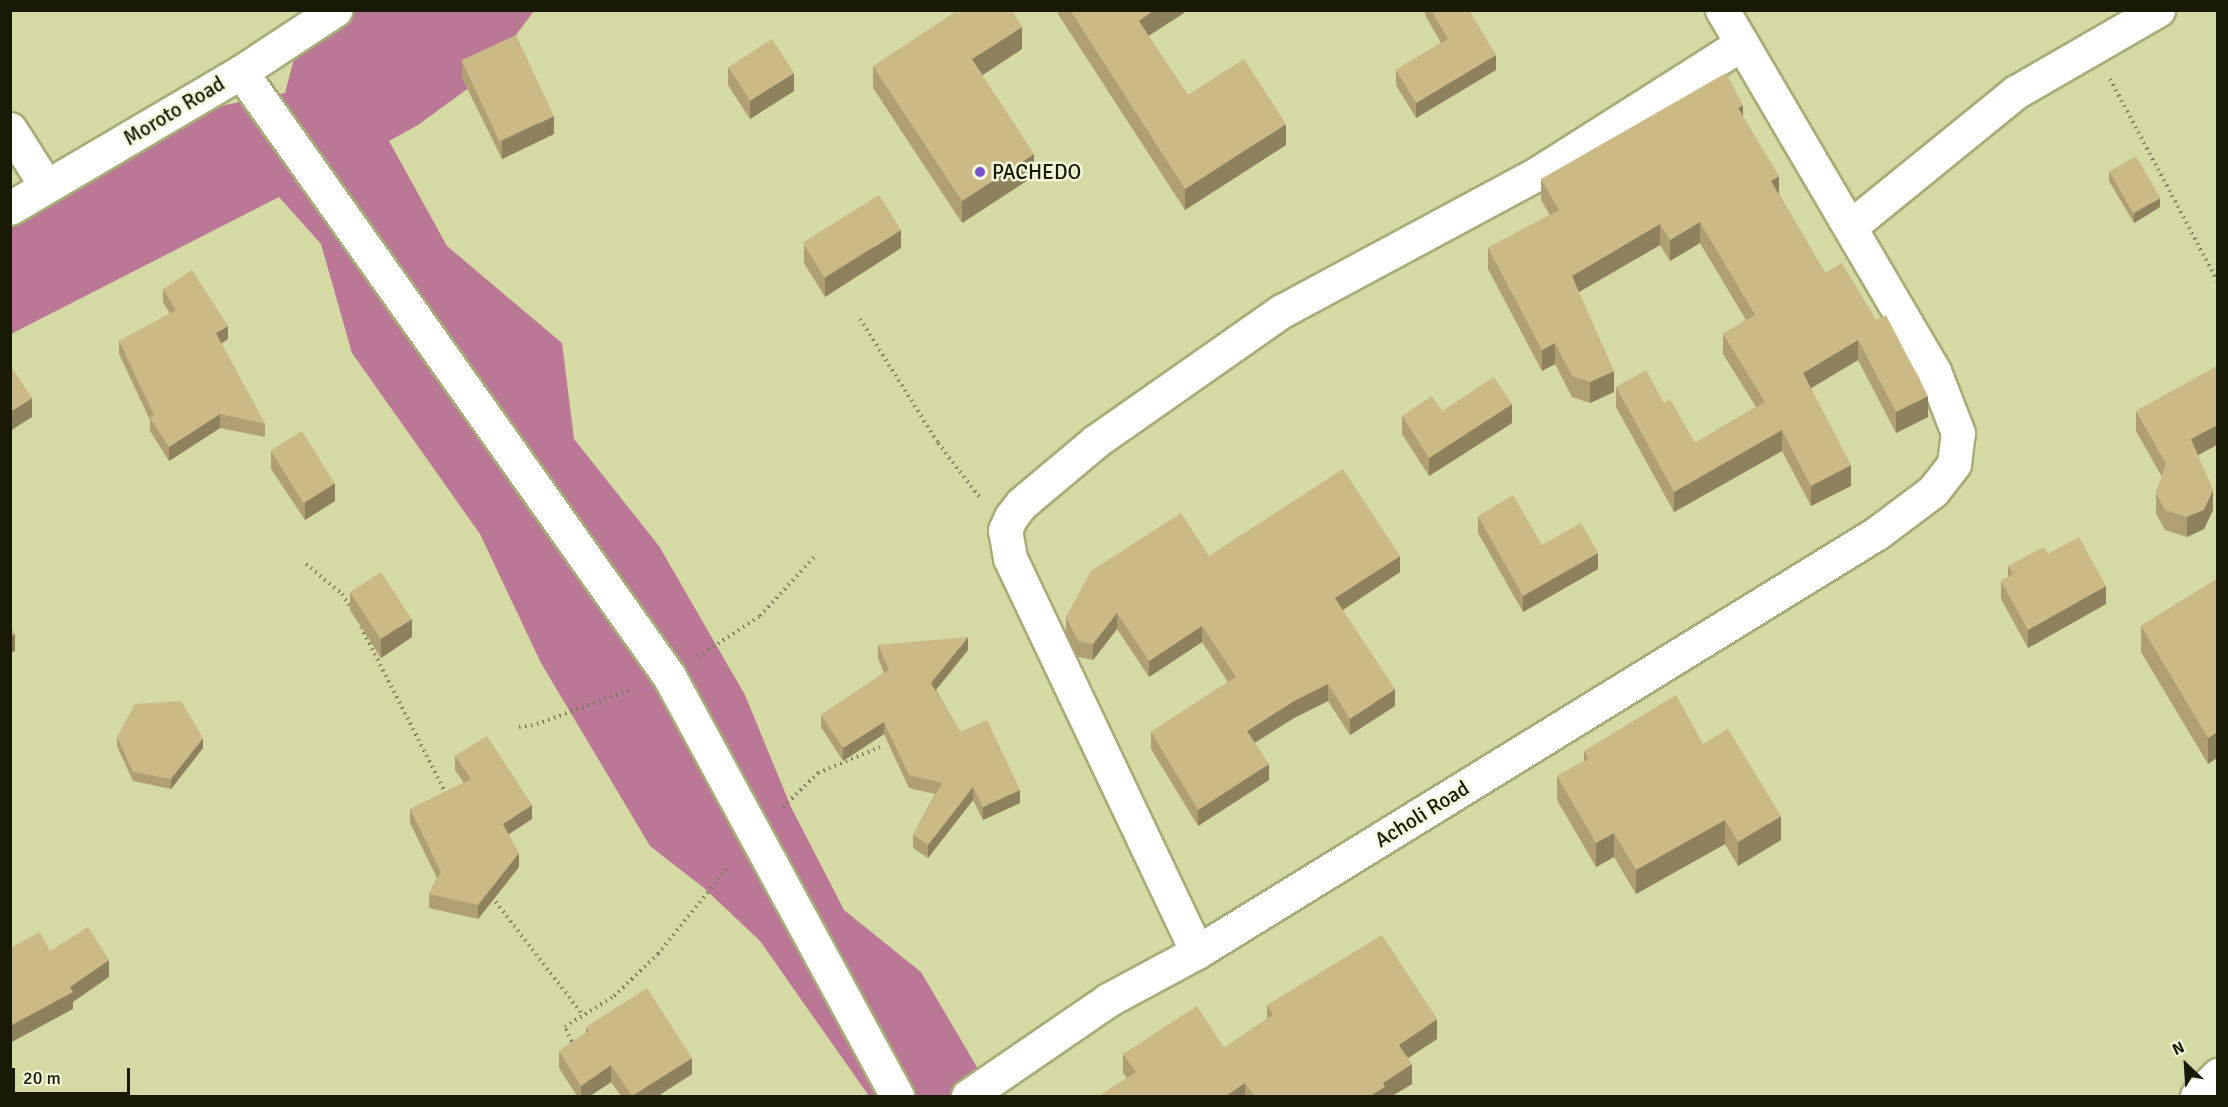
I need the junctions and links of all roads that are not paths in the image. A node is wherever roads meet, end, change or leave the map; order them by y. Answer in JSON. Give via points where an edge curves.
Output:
{"nodes":[{"id":1,"x":335,"y":10,"type":"edge"},
{"id":2,"x":1722,"y":10,"type":"edge"},
{"id":3,"x":2158,"y":10,"type":"edge"},
{"id":4,"x":1741,"y":44,"type":"junction"},
{"id":5,"x":241,"y":72,"type":"junction"},
{"id":6,"x":10,"y":129,"type":"edge"},
{"id":7,"x":46,"y":186,"type":"junction"},
{"id":8,"x":10,"y":208,"type":"edge"},
{"id":9,"x":1851,"y":226,"type":"junction"},
{"id":10,"x":1197,"y":952,"type":"junction"},
{"id":11,"x":2217,"y":1075,"type":"edge"},
{"id":12,"x":897,"y":1096,"type":"edge"},
{"id":13,"x":968,"y":1096,"type":"edge"},
{"id":14,"x":2197,"y":1096,"type":"edge"}],
"edges":[{"from":1,"to":5,"type":"street","name":"Moroto Road"},
{"from":2,"to":4,"type":"street","name":"Acholi Road"},
{"from":3,"to":9,"type":"street","via":[[2016,92]]},
{"from":4,"to":9,"type":"street","name":"Acholi Road"},
{"from":4,"to":10,"type":"street","via":[[1538,173],[1282,311],[1096,441],[1020,504],[1005,530],[1010,558]]},
{"from":5,"to":7,"type":"street","name":"Moroto Road"},
{"from":5,"to":12,"type":"street","via":[[669,676]]},
{"from":6,"to":7,"type":"street"},
{"from":7,"to":8,"type":"street","name":"Moroto Road"},
{"from":9,"to":10,"type":"street","name":"Acholi Road","via":[[1934,371],[1958,433],[1954,464],[1933,491],[1877,533]]},
{"from":10,"to":13,"type":"street","name":"Acholi Road","via":[[1108,1000]]},
{"from":11,"to":14,"type":"street"}]}
